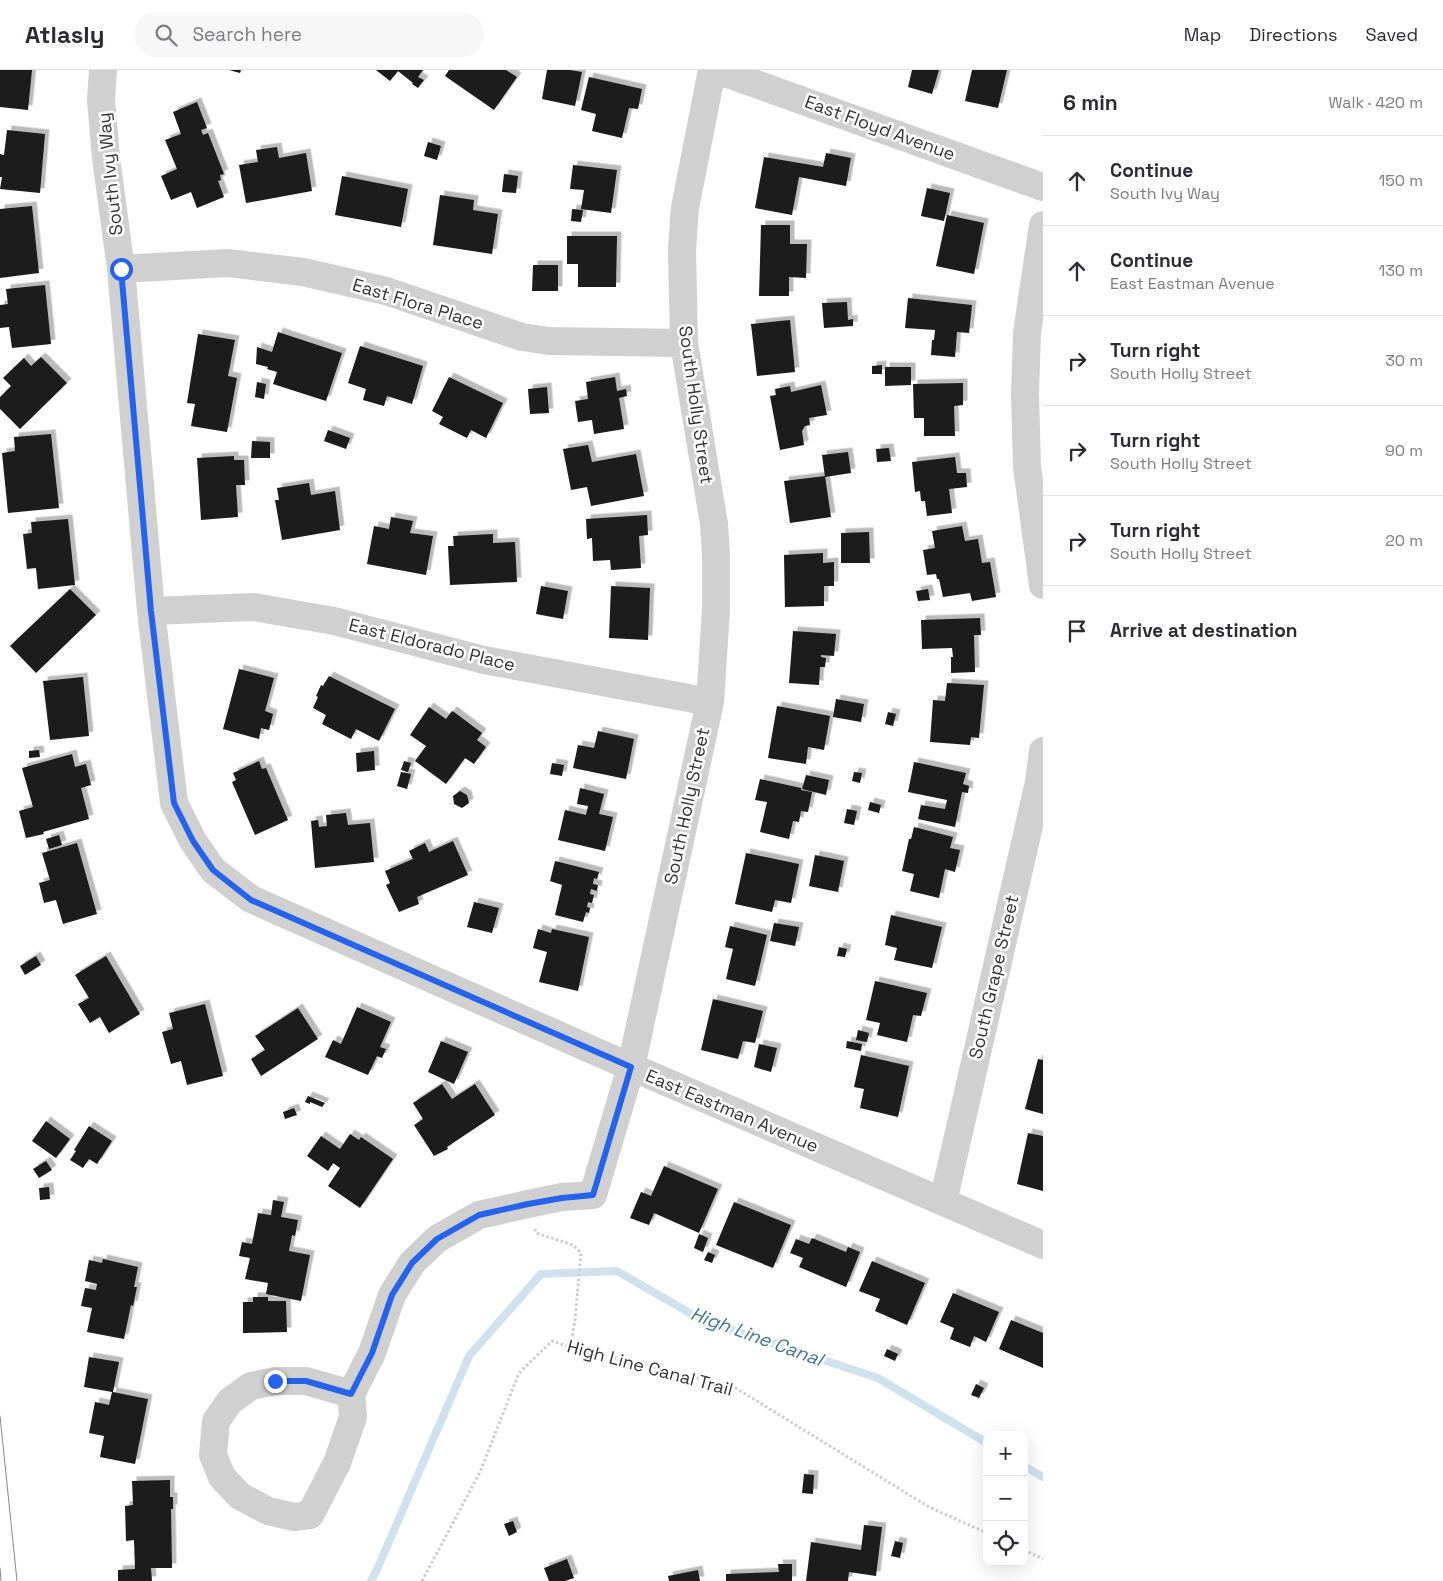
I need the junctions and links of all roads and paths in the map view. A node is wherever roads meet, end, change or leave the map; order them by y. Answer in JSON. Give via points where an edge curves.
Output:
{"nodes":[{"id":1,"x":103,"y":70,"type":"edge"},
{"id":2,"x":712,"y":70,"type":"edge"},
{"id":3,"x":717,"y":70,"type":"edge"},
{"id":4,"x":1043,"y":187,"type":"edge"},
{"id":5,"x":1043,"y":224,"type":"edge"},
{"id":6,"x":121,"y":269,"type":"junction"},
{"id":7,"x":684,"y":343,"type":"junction"},
{"id":8,"x":1043,"y":585,"type":"edge"},
{"id":9,"x":151,"y":611,"type":"junction"},
{"id":10,"x":710,"y":702,"type":"junction"},
{"id":11,"x":1043,"y":751,"type":"edge"},
{"id":12,"x":193,"y":841,"type":"joint"},
{"id":13,"x":631,"y":1067,"type":"junction"},
{"id":14,"x":942,"y":1202,"type":"junction"},
{"id":15,"x":528,"y":1204,"type":"junction"},
{"id":16,"x":1043,"y":1245,"type":"edge"},
{"id":17,"x":570,"y":1347,"type":"junction"},
{"id":18,"x":351,"y":1394,"type":"junction"},
{"id":19,"x":983,"y":1531,"type":"edge"},
{"id":20,"x":1028,"y":1552,"type":"edge"},
{"id":21,"x":1043,"y":1559,"type":"edge"},
{"id":22,"x":422,"y":1581,"type":"edge"}],
"edges":[{"from":1,"to":6,"type":"street","name":"South Ivy Way","via":[[101,100]]},
{"from":2,"to":7,"type":"street","name":"South Holly Street","via":[[685,208],[682,249]]},
{"from":3,"to":4,"type":"street","name":"East Floyd Avenue"},
{"from":5,"to":8,"type":"street","via":[[1027,333],[1025,394],[1027,467]]},
{"from":6,"to":7,"type":"street","name":"East Flora Place","via":[[228,262],[302,272],[386,291],[522,338]]},
{"from":6,"to":9,"type":"street","name":"South Ivy Way"},
{"from":7,"to":10,"type":"street","name":"South Holly Street","via":[[714,524],[716,610]]},
{"from":9,"to":10,"type":"street","name":"East Eldorado Place","via":[[254,607],[334,620],[484,660]]},
{"from":9,"to":12,"type":"street","name":"South Ivy Way","via":[[174,803]]},
{"from":10,"to":13,"type":"street","name":"South Holly Street"},
{"from":11,"to":14,"type":"street","name":"South Grape Street"},
{"from":12,"to":13,"type":"street","name":"East Eastman Avenue","via":[[213,870],[251,900]]},
{"from":13,"to":14,"type":"street","name":"East Eastman Avenue"},
{"from":13,"to":15,"type":"street","name":"South Holly Street","via":[[593,1195]]},
{"from":14,"to":16,"type":"street","name":"East Eastman Avenue"},
{"from":15,"to":17,"type":"path","via":[[536,1233],[573,1245],[581,1253]]},
{"from":15,"to":18,"type":"street","name":"South Holly Street","via":[[479,1215],[437,1239],[412,1263],[392,1295],[372,1353]]},
{"from":17,"to":19,"type":"path","name":"High Line Canal Trail","via":[[734,1387],[929,1507]]},
{"from":17,"to":22,"type":"path","name":"High Line Canal Trail","via":[[552,1341],[518,1373],[480,1472]]},
{"from":18,"to":18,"type":"street","via":[[353,1417],[337,1463],[310,1515],[294,1517],[268,1511],[240,1496],[222,1477],[213,1455],[216,1422],[230,1400],[251,1386],[275,1381],[306,1381]]},
{"from":20,"to":21,"type":"path"}]}
